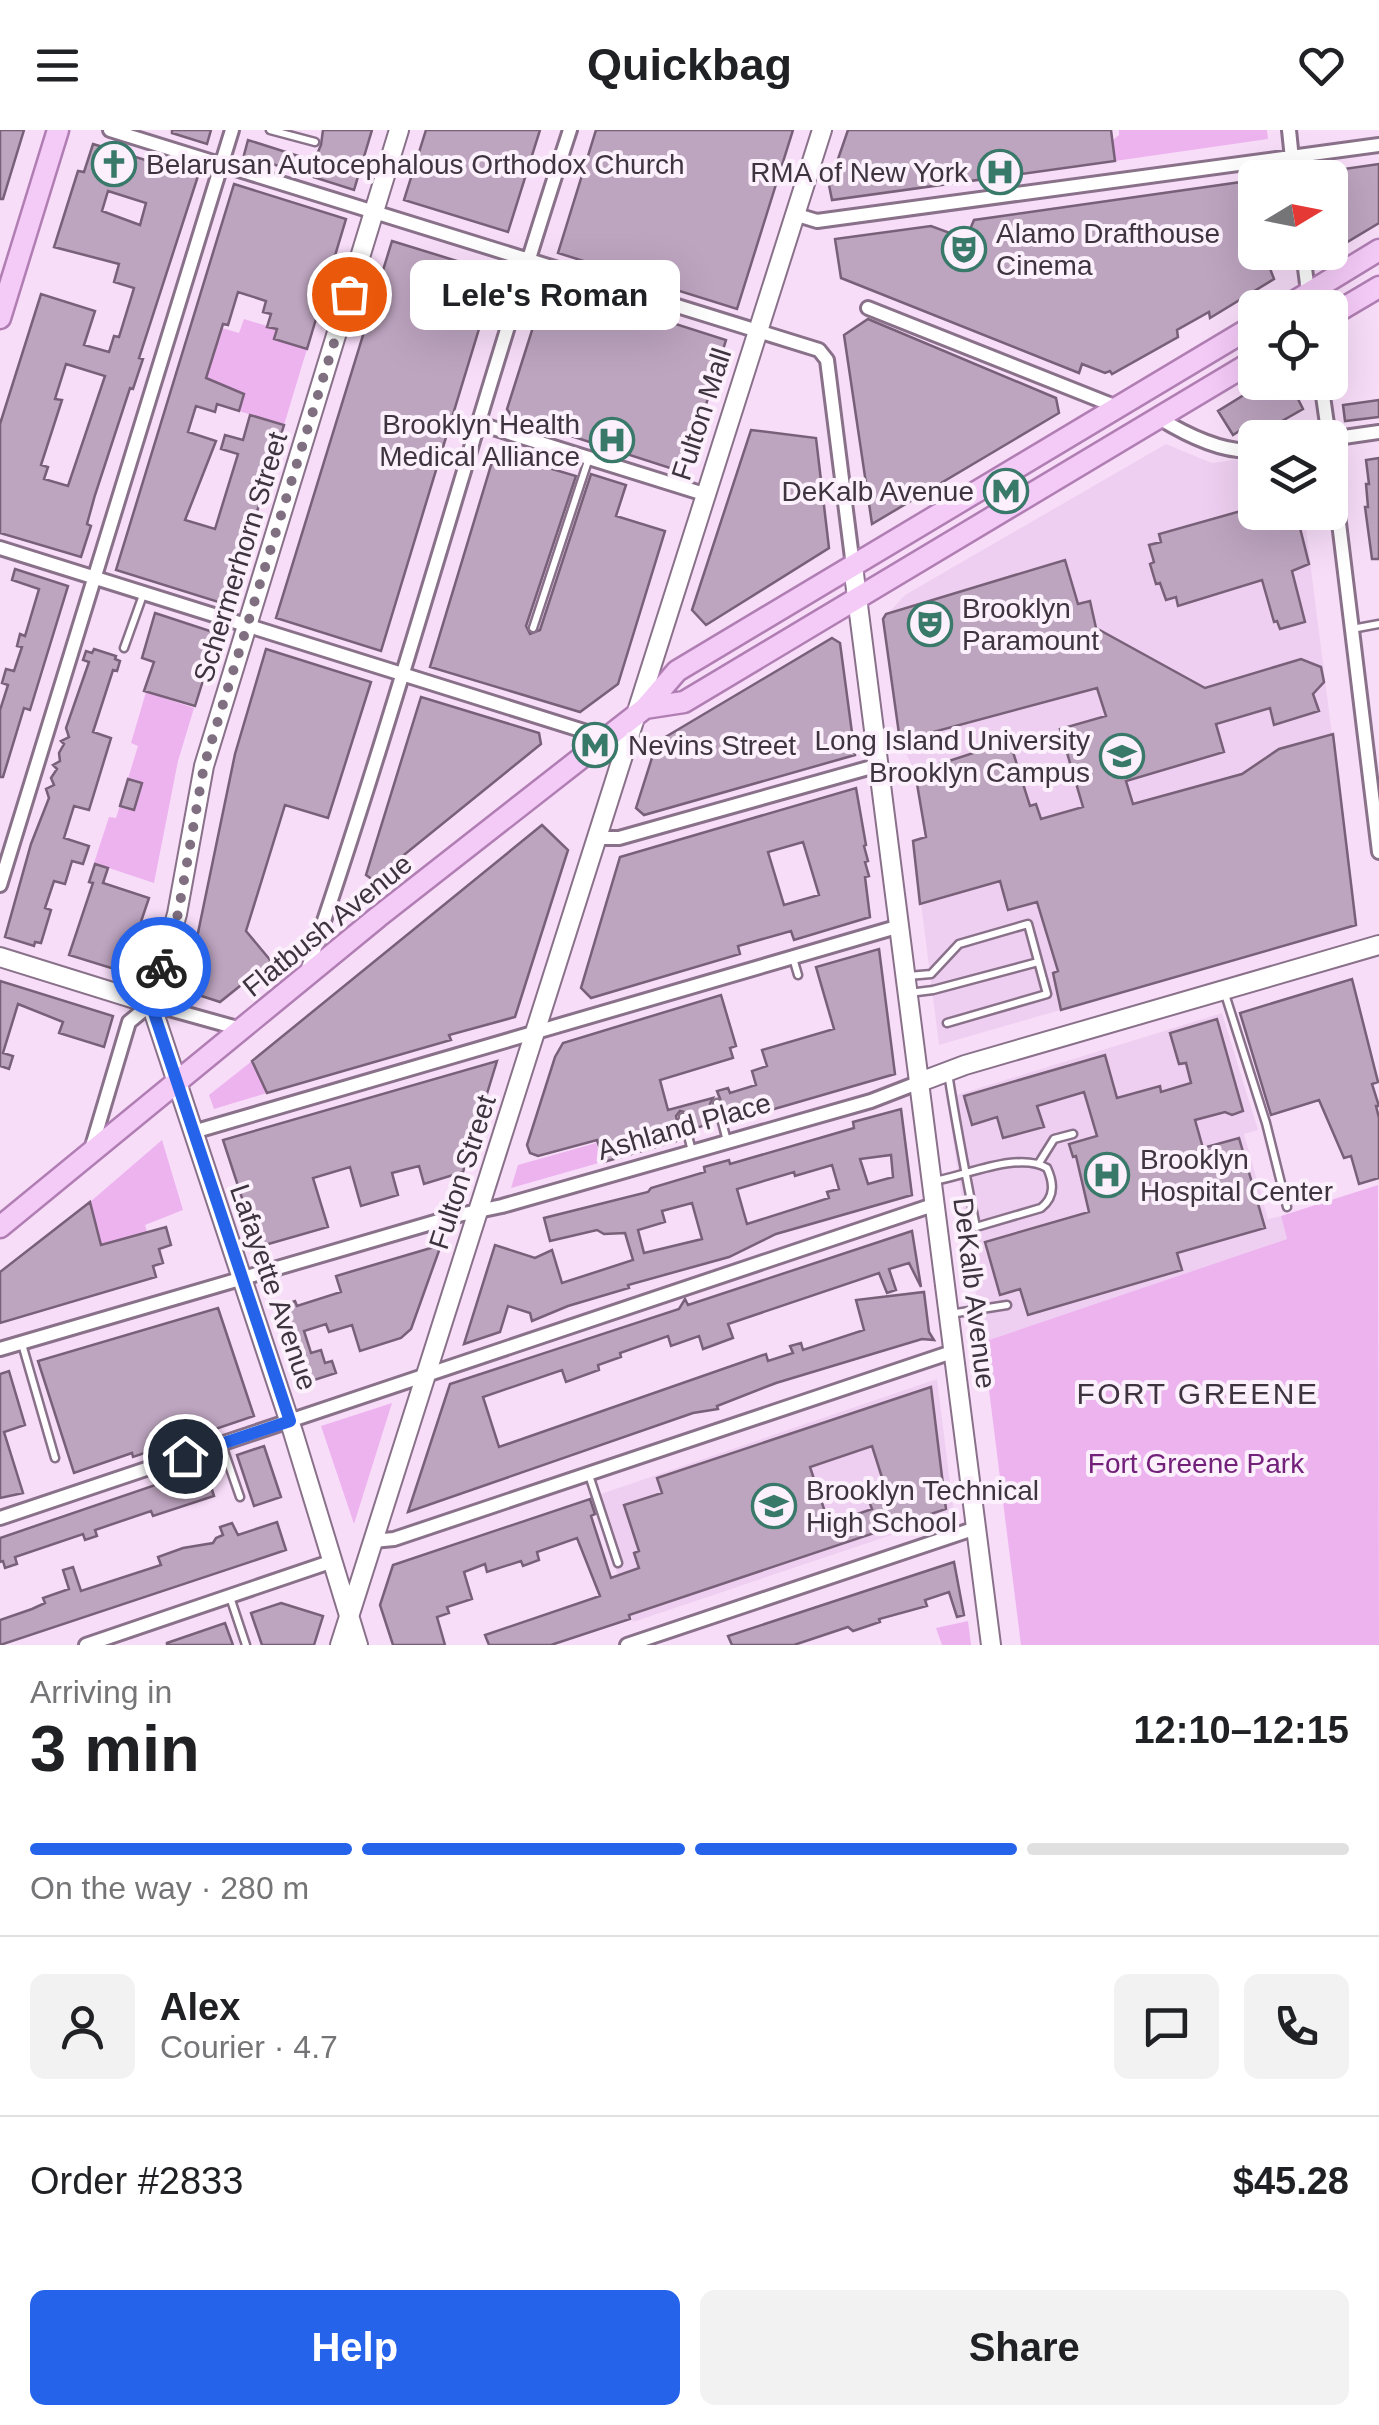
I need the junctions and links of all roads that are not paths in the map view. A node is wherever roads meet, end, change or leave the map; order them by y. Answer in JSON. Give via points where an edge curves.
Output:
{"nodes":[{"id":1,"x":58,"y":130,"type":"edge"},
{"id":2,"x":110,"y":130,"type":"edge"},
{"id":3,"x":232,"y":130,"type":"edge"},
{"id":4,"x":270,"y":130,"type":"edge"},
{"id":5,"x":399,"y":130,"type":"edge"},
{"id":6,"x":570,"y":130,"type":"edge"},
{"id":7,"x":822,"y":130,"type":"edge"},
{"id":8,"x":1289,"y":130,"type":"edge"},
{"id":9,"x":315,"y":142,"type":"dead end"},
{"id":10,"x":1379,"y":145,"type":"edge"},
{"id":11,"x":1292,"y":156,"type":"junction"},
{"id":12,"x":1292,"y":160,"type":"edge"},
{"id":13,"x":221,"y":164,"type":"junction"},
{"id":14,"x":374,"y":214,"type":"junction"},
{"id":15,"x":794,"y":214,"type":"junction"},
{"id":16,"x":1379,"y":250,"type":"edge"},
{"id":17,"x":527,"y":260,"type":"junction"},
{"id":18,"x":1379,"y":287,"type":"edge"},
{"id":19,"x":1323,"y":290,"type":"edge"},
{"id":20,"x":1348,"y":305,"type":"edge"},
{"id":21,"x":868,"y":308,"type":"dead end"},
{"id":22,"x":0,"y":318,"type":"edge"},
{"id":23,"x":757,"y":331,"type":"junction"},
{"id":24,"x":1238,"y":335,"type":"edge"},
{"id":25,"x":1238,"y":370,"type":"edge"},
{"id":26,"x":1117,"y":408,"type":"junction"},
{"id":27,"x":1159,"y":418,"type":"junction"},
{"id":28,"x":477,"y":423,"type":"junction"},
{"id":29,"x":1379,"y":432,"type":"edge"},
{"id":30,"x":1348,"y":436,"type":"edge"},
{"id":31,"x":1238,"y":452,"type":"edge"},
{"id":32,"x":588,"y":458,"type":"junction"},
{"id":33,"x":704,"y":494,"type":"junction"},
{"id":34,"x":1339,"y":530,"type":"edge"},
{"id":35,"x":0,"y":548,"type":"edge"},
{"id":36,"x":852,"y":566,"type":"junction"},
{"id":37,"x":94,"y":578,"type":"junction"},
{"id":38,"x":143,"y":594,"type":"junction"},
{"id":39,"x":857,"y":597,"type":"junction"},
{"id":40,"x":1379,"y":624,"type":"edge"},
{"id":41,"x":247,"y":627,"type":"junction"},
{"id":42,"x":534,"y":628,"type":"dead end"},
{"id":43,"x":1350,"y":629,"type":"junction"},
{"id":44,"x":124,"y":648,"type":"dead end"},
{"id":45,"x":403,"y":674,"type":"junction"},
{"id":46,"x":640,"y":712,"type":"junction"},
{"id":47,"x":606,"y":738,"type":"junction"},
{"id":48,"x":1372,"y":748,"type":"edge"},
{"id":49,"x":880,"y":764,"type":"junction"},
{"id":50,"x":598,"y":838,"type":"junction"},
{"id":51,"x":1379,"y":852,"type":"edge"},
{"id":52,"x":0,"y":885,"type":"edge"},
{"id":53,"x":900,"y":926,"type":"junction"},
{"id":54,"x":1379,"y":945,"type":"edge"},
{"id":55,"x":793,"y":957,"type":"junction"},
{"id":56,"x":0,"y":958,"type":"edge"},
{"id":57,"x":1038,"y":962,"type":"junction"},
{"id":58,"x":798,"y":975,"type":"dead end"},
{"id":59,"x":305,"y":977,"type":"junction"},
{"id":60,"x":908,"y":985,"type":"junction"},
{"id":61,"x":1224,"y":990,"type":"junction"},
{"id":62,"x":151,"y":1004,"type":"junction"},
{"id":63,"x":948,"y":1024,"type":"dead end"},
{"id":64,"x":240,"y":1029,"type":"junction"},
{"id":65,"x":536,"y":1030,"type":"junction"},
{"id":66,"x":948,"y":1071,"type":"junction"},
{"id":67,"x":176,"y":1081,"type":"junction"},
{"id":68,"x":920,"y":1082,"type":"junction"},
{"id":69,"x":717,"y":1103,"type":"dead end"},
{"id":70,"x":683,"y":1116,"type":"dead end"},
{"id":71,"x":193,"y":1132,"type":"junction"},
{"id":72,"x":1074,"y":1134,"type":"dead end"},
{"id":73,"x":728,"y":1142,"type":"junction"},
{"id":74,"x":692,"y":1152,"type":"junction"},
{"id":75,"x":90,"y":1155,"type":"junction"},
{"id":76,"x":1038,"y":1163,"type":"junction"},
{"id":77,"x":966,"y":1174,"type":"junction"},
{"id":78,"x":934,"y":1181,"type":"junction"},
{"id":79,"x":936,"y":1204,"type":"junction"},
{"id":80,"x":1288,"y":1207,"type":"dead end"},
{"id":81,"x":478,"y":1211,"type":"junction"},
{"id":82,"x":0,"y":1227,"type":"edge"},
{"id":83,"x":241,"y":1278,"type":"junction"},
{"id":84,"x":1007,"y":1306,"type":"dead end"},
{"id":85,"x":950,"y":1314,"type":"junction"},
{"id":86,"x":21,"y":1343,"type":"junction"},
{"id":87,"x":0,"y":1349,"type":"edge"},
{"id":88,"x":954,"y":1351,"type":"junction"},
{"id":89,"x":427,"y":1373,"type":"junction"},
{"id":90,"x":290,"y":1421,"type":"junction"},
{"id":91,"x":222,"y":1444,"type":"junction"},
{"id":92,"x":54,"y":1458,"type":"dead end"},
{"id":93,"x":588,"y":1474,"type":"junction"},
{"id":94,"x":240,"y":1498,"type":"dead end"},
{"id":95,"x":0,"y":1518,"type":"edge"},
{"id":96,"x":976,"y":1528,"type":"junction"},
{"id":97,"x":373,"y":1541,"type":"junction"},
{"id":98,"x":332,"y":1561,"type":"junction"},
{"id":99,"x":618,"y":1563,"type":"dead end"},
{"id":100,"x":230,"y":1596,"type":"junction"},
{"id":101,"x":349,"y":1615,"type":"junction"},
{"id":102,"x":86,"y":1645,"type":"edge"},
{"id":103,"x":246,"y":1645,"type":"edge"},
{"id":104,"x":340,"y":1645,"type":"edge"},
{"id":105,"x":358,"y":1645,"type":"edge"},
{"id":106,"x":627,"y":1645,"type":"edge"},
{"id":107,"x":991,"y":1645,"type":"edge"}],
"edges":[{"from":1,"to":22,"type":"main road"},
{"from":2,"to":13,"type":"street"},
{"from":3,"to":13,"type":"street"},
{"from":4,"to":9,"type":"lane"},
{"from":5,"to":14,"type":"main road","name":"Schermerhorn Street"},
{"from":6,"to":17,"type":"street"},
{"from":7,"to":15,"type":"main road","name":"Fulton Mall"},
{"from":8,"to":11,"type":"street"},
{"from":10,"to":11,"type":"street"},
{"from":11,"to":12,"type":"street"},
{"from":11,"to":15,"type":"street","via":[[817,221]]},
{"from":13,"to":14,"type":"street"},
{"from":13,"to":37,"type":"street"},
{"from":14,"to":17,"type":"street"},
{"from":14,"to":41,"type":"main road","name":"Schermerhorn Street"},
{"from":15,"to":23,"type":"main road","name":"Fulton Mall"},
{"from":16,"to":19,"type":"main road"},
{"from":17,"to":23,"type":"street"},
{"from":17,"to":28,"type":"street"},
{"from":18,"to":20,"type":"main road"},
{"from":21,"to":26,"type":"street"},
{"from":23,"to":33,"type":"main road","name":"Fulton Mall"},
{"from":23,"to":36,"type":"street","name":"DeKalb Avenue","via":[[824,353]]},
{"from":24,"to":26,"type":"main road"},
{"from":25,"to":27,"type":"main road"},
{"from":26,"to":36,"type":"main road"},
{"from":27,"to":31,"type":"street"},
{"from":27,"to":39,"type":"main road"},
{"from":28,"to":32,"type":"street"},
{"from":28,"to":45,"type":"street"},
{"from":29,"to":30,"type":"street"},
{"from":32,"to":33,"type":"street"},
{"from":32,"to":42,"type":"lane"},
{"from":33,"to":46,"type":"main road","name":"Fulton Mall"},
{"from":34,"to":43,"type":"street"},
{"from":35,"to":37,"type":"street"},
{"from":36,"to":39,"type":"main road","name":"DeKalb Avenue"},
{"from":36,"to":46,"type":"main road","via":[[677,671]]},
{"from":37,"to":38,"type":"street"},
{"from":37,"to":52,"type":"street"},
{"from":38,"to":41,"type":"street"},
{"from":38,"to":44,"type":"lane"},
{"from":39,"to":46,"type":"main road","via":[[684,702]]},
{"from":39,"to":49,"type":"main road","name":"DeKalb Avenue"},
{"from":40,"to":43,"type":"lane"},
{"from":41,"to":45,"type":"street"},
{"from":41,"to":62,"type":"main road","name":"Schermerhorn Street","via":[[204,766],[178,914]]},
{"from":43,"to":48,"type":"street"},
{"from":45,"to":47,"type":"street"},
{"from":45,"to":59,"type":"street"},
{"from":46,"to":47,"type":"main road","name":"Flatbush Avenue"},
{"from":46,"to":50,"type":"main road","name":"Fulton Street"},
{"from":47,"to":59,"type":"main road","name":"Flatbush Avenue"},
{"from":48,"to":51,"type":"street"},
{"from":49,"to":50,"type":"street","via":[[619,838]]},
{"from":49,"to":53,"type":"main road","name":"DeKalb Avenue"},
{"from":50,"to":65,"type":"main road","name":"Fulton Street"},
{"from":53,"to":55,"type":"street"},
{"from":53,"to":60,"type":"main road","name":"DeKalb Avenue"},
{"from":54,"to":61,"type":"main road","name":"Ashland Place"},
{"from":55,"to":58,"type":"lane"},
{"from":55,"to":65,"type":"street"},
{"from":56,"to":62,"type":"main road"},
{"from":57,"to":60,"type":"lane","via":[[933,990]]},
{"from":57,"to":60,"type":"lane","via":[[1028,924],[959,944],[930,974]]},
{"from":57,"to":63,"type":"lane","via":[[1047,994]]},
{"from":59,"to":64,"type":"main road","name":"Flatbush Avenue"},
{"from":60,"to":68,"type":"main road","name":"DeKalb Avenue"},
{"from":61,"to":66,"type":"main road","name":"Ashland Place"},
{"from":61,"to":80,"type":"lane"},
{"from":62,"to":64,"type":"street"},
{"from":62,"to":67,"type":"main road","name":"Lafayette Avenue"},
{"from":62,"to":75,"type":"street","via":[[129,1022]]},
{"from":64,"to":67,"type":"main road","name":"Flatbush Avenue"},
{"from":65,"to":71,"type":"street"},
{"from":65,"to":81,"type":"main road","name":"Fulton Street"},
{"from":66,"to":68,"type":"main road","name":"Ashland Place"},
{"from":66,"to":77,"type":"lane"},
{"from":67,"to":71,"type":"main road","name":"Lafayette Avenue"},
{"from":67,"to":75,"type":"main road","name":"Flatbush Avenue"},
{"from":68,"to":73,"type":"street","name":"Ashland Place"},
{"from":68,"to":78,"type":"main road","name":"DeKalb Avenue"},
{"from":69,"to":73,"type":"lane"},
{"from":70,"to":74,"type":"lane"},
{"from":71,"to":83,"type":"main road","name":"Lafayette Avenue"},
{"from":72,"to":76,"type":"lane","via":[[1054,1139]]},
{"from":73,"to":74,"type":"street","name":"Ashland Place"},
{"from":74,"to":81,"type":"street","name":"Ashland Place"},
{"from":75,"to":82,"type":"main road","name":"Flatbush Avenue"},
{"from":76,"to":77,"type":"lane"},
{"from":76,"to":77,"type":"lane","via":[[1050,1176],[1049,1202],[976,1227]]},
{"from":77,"to":78,"type":"lane"},
{"from":78,"to":79,"type":"main road","name":"DeKalb Avenue"},
{"from":79,"to":85,"type":"main road","name":"DeKalb Avenue"},
{"from":79,"to":89,"type":"street"},
{"from":81,"to":83,"type":"street","name":"Ashland Place"},
{"from":81,"to":89,"type":"main road","name":"Fulton Street"},
{"from":83,"to":86,"type":"street","name":"Ashland Place"},
{"from":83,"to":90,"type":"main road","name":"Lafayette Avenue"},
{"from":84,"to":85,"type":"lane"},
{"from":85,"to":88,"type":"main road","name":"DeKalb Avenue"},
{"from":86,"to":87,"type":"street","name":"Ashland Place"},
{"from":86,"to":92,"type":"lane"},
{"from":88,"to":93,"type":"street"},
{"from":88,"to":96,"type":"main road","name":"DeKalb Avenue"},
{"from":89,"to":90,"type":"street"},
{"from":89,"to":97,"type":"main road","name":"Fulton Street"},
{"from":90,"to":91,"type":"street"},
{"from":90,"to":98,"type":"main road","name":"Lafayette Avenue"},
{"from":91,"to":94,"type":"lane"},
{"from":91,"to":95,"type":"street"},
{"from":93,"to":97,"type":"street"},
{"from":93,"to":99,"type":"lane"},
{"from":96,"to":106,"type":"street"},
{"from":96,"to":107,"type":"main road","name":"DeKalb Avenue"},
{"from":97,"to":101,"type":"main road","name":"Fulton Street"},
{"from":98,"to":100,"type":"street"},
{"from":98,"to":101,"type":"main road","name":"Lafayette Avenue"},
{"from":100,"to":102,"type":"street"},
{"from":100,"to":103,"type":"lane"},
{"from":101,"to":104,"type":"main road","name":"Fulton Street"},
{"from":101,"to":105,"type":"main road","name":"Lafayette Avenue"}]}
